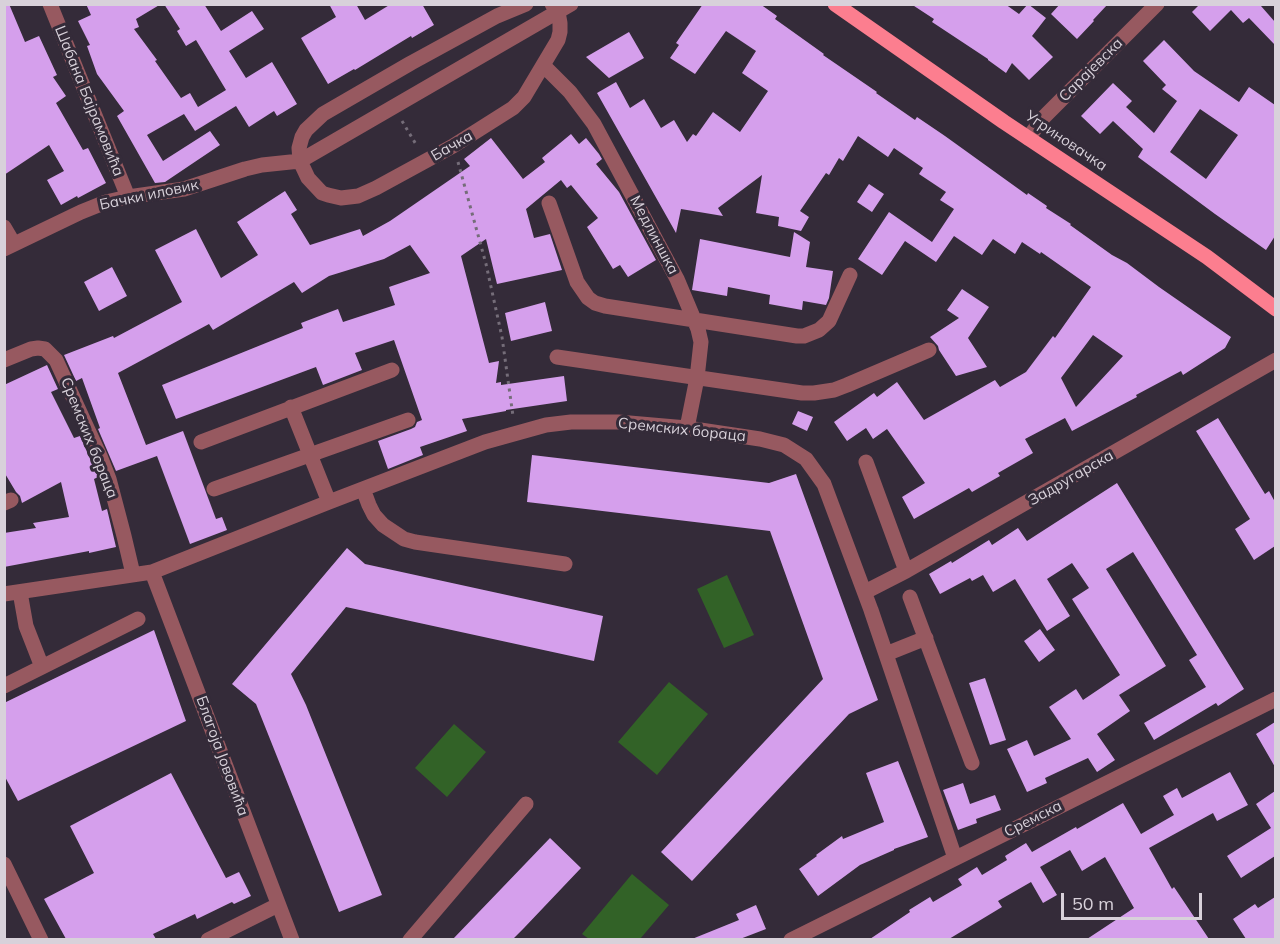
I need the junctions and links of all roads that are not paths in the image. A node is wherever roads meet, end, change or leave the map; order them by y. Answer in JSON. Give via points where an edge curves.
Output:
{"nodes":[{"id":1,"x":50,"y":4,"type":"edge"},
{"id":2,"x":526,"y":4,"type":"edge"},
{"id":3,"x":572,"y":4,"type":"edge"},
{"id":4,"x":835,"y":4,"type":"edge"},
{"id":5,"x":1156,"y":4,"type":"edge"},
{"id":6,"x":555,"y":8,"type":"edge"},
{"id":7,"x":544,"y":66,"type":"junction"},
{"id":8,"x":1028,"y":138,"type":"junction"},
{"id":9,"x":300,"y":161,"type":"junction"},
{"id":10,"x":128,"y":197,"type":"junction"},
{"id":11,"x":549,"y":203,"type":"dead end"},
{"id":12,"x":4,"y":227,"type":"edge"},
{"id":13,"x":9,"y":246,"type":"edge"},
{"id":14,"x":850,"y":274,"type":"dead end"},
{"id":15,"x":1275,"y":309,"type":"edge"},
{"id":16,"x":693,"y":319,"type":"junction"},
{"id":17,"x":929,"y":350,"type":"dead end"},
{"id":18,"x":557,"y":357,"type":"dead end"},
{"id":19,"x":4,"y":360,"type":"edge"},
{"id":20,"x":1275,"y":360,"type":"edge"},
{"id":21,"x":392,"y":370,"type":"dead end"},
{"id":22,"x":697,"y":378,"type":"junction"},
{"id":23,"x":291,"y":407,"type":"junction"},
{"id":24,"x":408,"y":420,"type":"dead end"},
{"id":25,"x":687,"y":428,"type":"junction"},
{"id":26,"x":201,"y":442,"type":"dead end"},
{"id":27,"x":309,"y":455,"type":"junction"},
{"id":28,"x":866,"y":462,"type":"dead end"},
{"id":29,"x":214,"y":489,"type":"dead end"},
{"id":30,"x":363,"y":489,"type":"junction"},
{"id":31,"x":329,"y":502,"type":"junction"},
{"id":32,"x":564,"y":564,"type":"dead end"},
{"id":33,"x":906,"y":571,"type":"junction"},
{"id":34,"x":152,"y":572,"type":"junction"},
{"id":35,"x":133,"y":574,"type":"junction"},
{"id":36,"x":20,"y":592,"type":"junction"},
{"id":37,"x":864,"y":592,"type":"junction"},
{"id":38,"x":4,"y":594,"type":"edge"},
{"id":39,"x":910,"y":597,"type":"dead end"},
{"id":40,"x":138,"y":619,"type":"dead end"},
{"id":41,"x":926,"y":638,"type":"junction"},
{"id":42,"x":886,"y":654,"type":"junction"},
{"id":43,"x":42,"y":667,"type":"junction"},
{"id":44,"x":4,"y":686,"type":"edge"},
{"id":45,"x":1275,"y":699,"type":"edge"},
{"id":46,"x":972,"y":763,"type":"dead end"},
{"id":47,"x":526,"y":804,"type":"dead end"},
{"id":48,"x":955,"y":858,"type":"junction"},
{"id":49,"x":4,"y":864,"type":"edge"},
{"id":50,"x":278,"y":905,"type":"junction"},
{"id":51,"x":218,"y":937,"type":"edge"},
{"id":52,"x":41,"y":939,"type":"edge"},
{"id":53,"x":292,"y":939,"type":"edge"},
{"id":54,"x":410,"y":939,"type":"edge"},
{"id":55,"x":791,"y":939,"type":"edge"}],
"edges":[{"from":1,"to":10,"type":"street","name":"Шабана Бајрамовића"},
{"from":2,"to":9,"type":"street","via":[[478,26],[323,114],[302,137]]},
{"from":3,"to":6,"type":"street"},
{"from":4,"to":8,"type":"main road","name":"Угриновачка"},
{"from":5,"to":8,"type":"street","name":"Сарајевска"},
{"from":6,"to":7,"type":"street","name":"Бачка","via":[[560,32]]},
{"from":6,"to":9,"type":"street"},
{"from":7,"to":9,"type":"street","name":"Бачка","via":[[513,108],[366,193],[349,198],[322,193],[308,178]]},
{"from":7,"to":16,"type":"street","name":"Медлиншка","via":[[594,124]]},
{"from":8,"to":15,"type":"main road","name":"Угриновачка","via":[[1207,257]]},
{"from":9,"to":10,"type":"street","name":"Бачки иловик","via":[[262,165],[184,189]]},
{"from":10,"to":13,"type":"street","name":"Бачки иловик","via":[[81,212]]},
{"from":11,"to":16,"type":"street","via":[[577,282],[588,298],[605,306]]},
{"from":12,"to":13,"type":"street"},
{"from":14,"to":16,"type":"street","via":[[829,321],[810,335]]},
{"from":16,"to":22,"type":"street","name":"Медлиншка","via":[[700,342]]},
{"from":17,"to":22,"type":"street","via":[[824,392],[802,393]]},
{"from":18,"to":22,"type":"street"},
{"from":19,"to":35,"type":"street","name":"Сремских бораца","via":[[38,348],[45,349],[56,360],[109,479]]},
{"from":20,"to":33,"type":"street","name":"Задругарска"},
{"from":21,"to":23,"type":"street"},
{"from":22,"to":25,"type":"street","name":"Медлиншка"},
{"from":23,"to":26,"type":"street"},
{"from":23,"to":27,"type":"street"},
{"from":24,"to":27,"type":"street"},
{"from":25,"to":30,"type":"street","name":"Сремских бораца","via":[[618,422],[546,425],[485,442]]},
{"from":25,"to":37,"type":"street","name":"Сремских бораца","via":[[784,445],[806,459],[824,484]]},
{"from":27,"to":29,"type":"street"},
{"from":27,"to":31,"type":"street"},
{"from":28,"to":33,"type":"street"},
{"from":30,"to":31,"type":"street","name":"Сремских бораца"},
{"from":30,"to":32,"type":"street","via":[[374,515],[404,539]]},
{"from":31,"to":34,"type":"street","name":"Сремских бораца"},
{"from":33,"to":37,"type":"street","name":"Задругарска"},
{"from":34,"to":35,"type":"street"},
{"from":34,"to":50,"type":"street","name":"Благоја Јововића"},
{"from":35,"to":36,"type":"street"},
{"from":36,"to":38,"type":"street"},
{"from":36,"to":43,"type":"street","via":[[26,626]]},
{"from":37,"to":42,"type":"street","name":"Сремских бораца"},
{"from":39,"to":41,"type":"street"},
{"from":40,"to":43,"type":"street"},
{"from":41,"to":42,"type":"street"},
{"from":41,"to":46,"type":"street"},
{"from":42,"to":48,"type":"street","name":"Сремских бораца"},
{"from":43,"to":44,"type":"street"},
{"from":45,"to":48,"type":"street","name":"Сремска"},
{"from":47,"to":54,"type":"street"},
{"from":48,"to":55,"type":"street","name":"Сремска"},
{"from":49,"to":52,"type":"street"},
{"from":50,"to":51,"type":"street"},
{"from":50,"to":53,"type":"street","name":"Благоја Јововића"}]}
